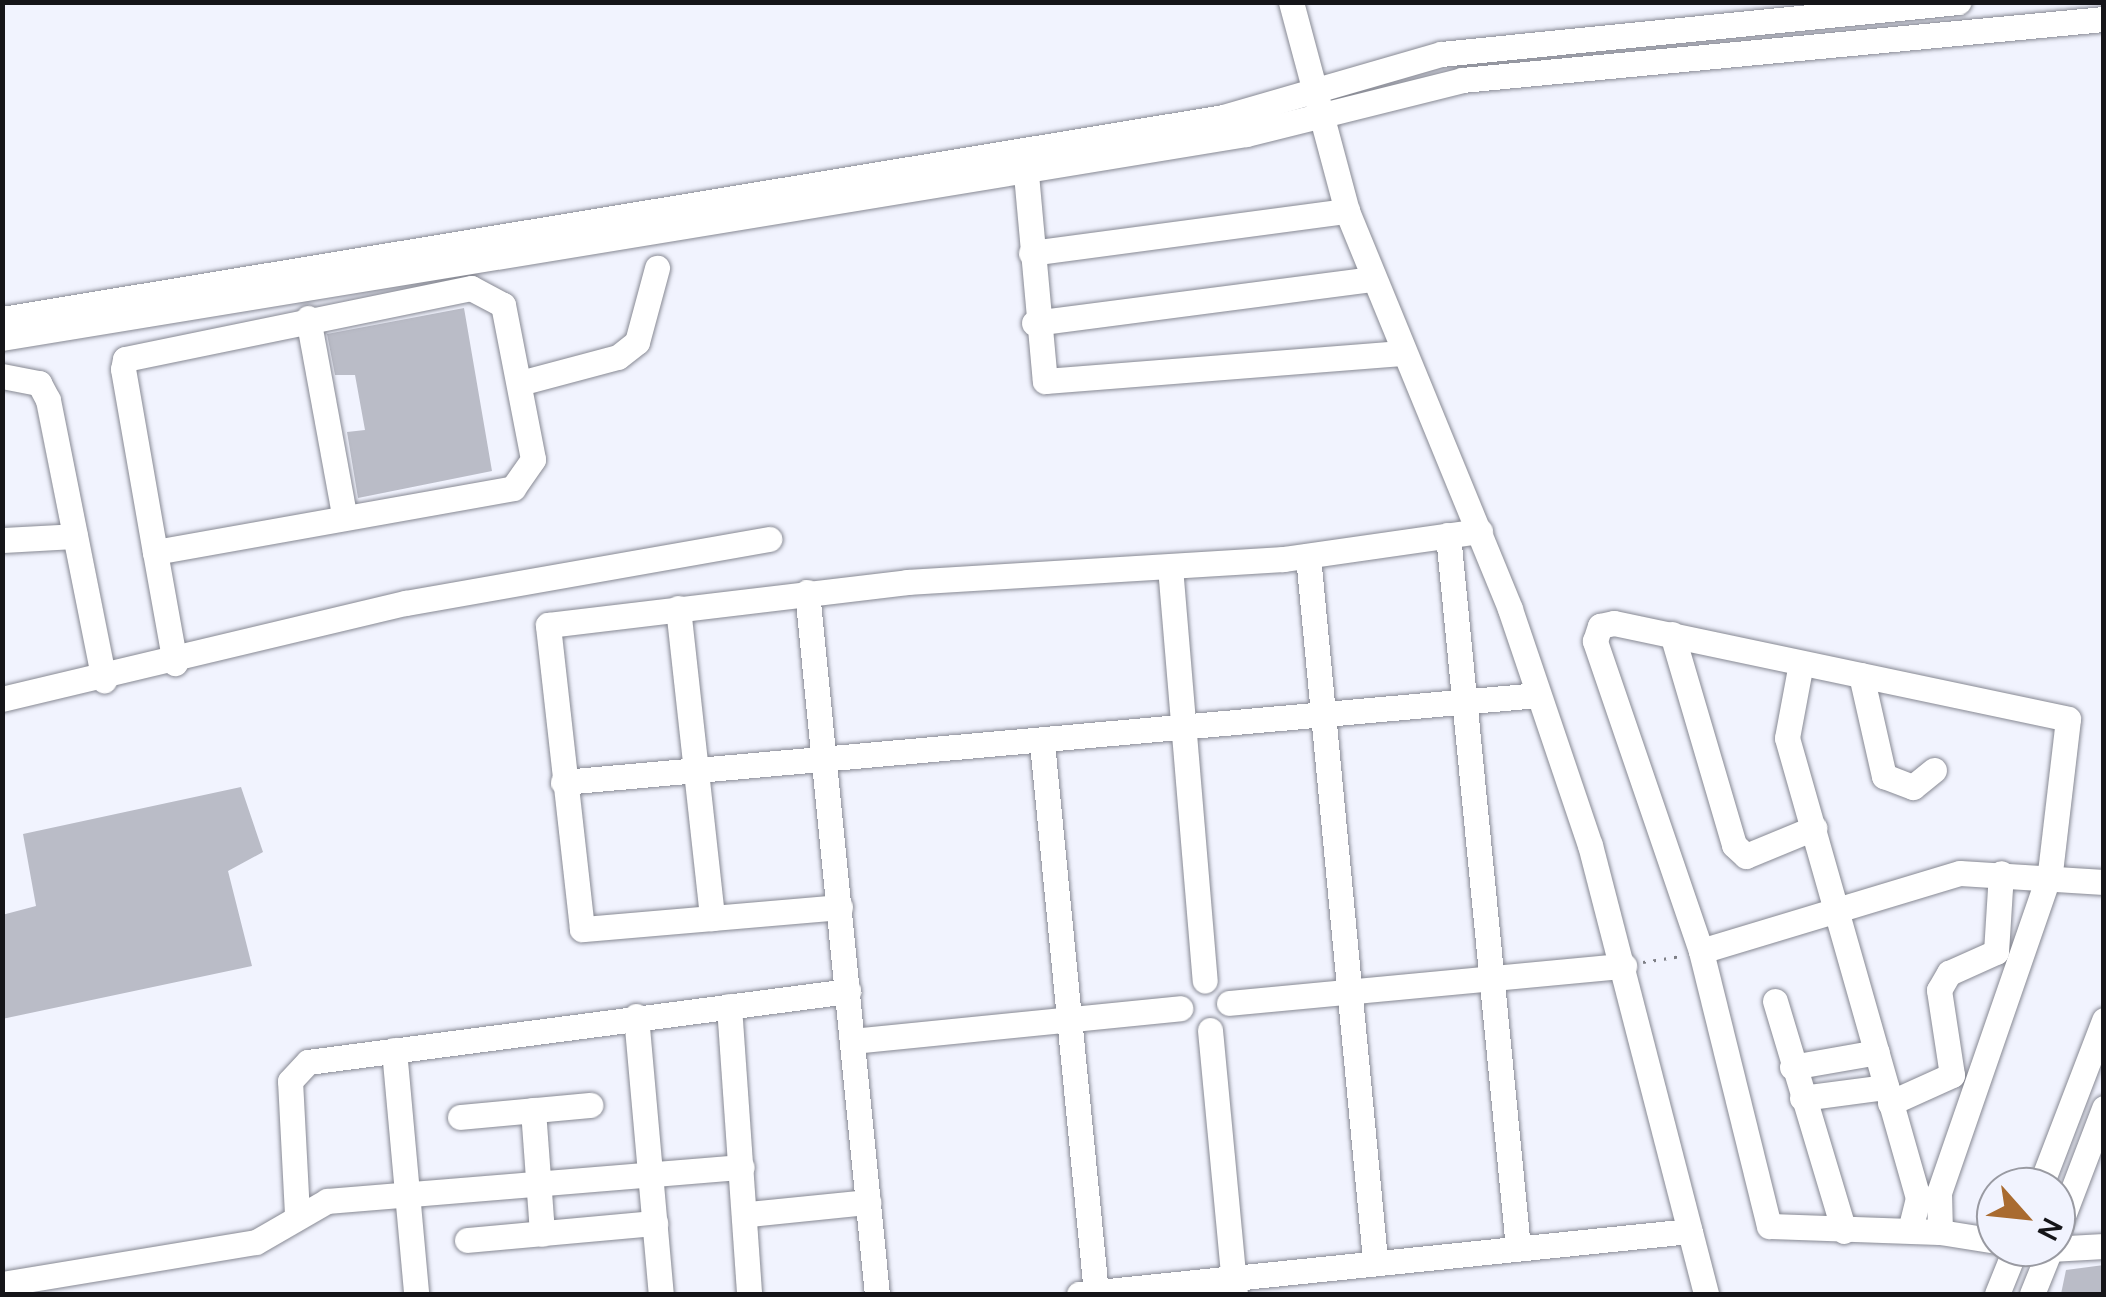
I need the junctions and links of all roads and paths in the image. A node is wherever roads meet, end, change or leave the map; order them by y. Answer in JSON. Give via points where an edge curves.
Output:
{"nodes":[{"id":1,"x":1291,"y":2,"type":"edge"},
{"id":2,"x":1958,"y":2,"type":"edge"},
{"id":3,"x":1882,"y":5,"type":"edge"},
{"id":4,"x":1691,"y":12,"type":"edge"},
{"id":5,"x":2104,"y":19,"type":"edge"},
{"id":6,"x":1318,"y":103,"type":"junction"},
{"id":7,"x":1024,"y":154,"type":"junction"},
{"id":8,"x":1347,"y":211,"type":"junction"},
{"id":9,"x":1031,"y":253,"type":"junction"},
{"id":10,"x":657,"y":268,"type":"dead end"},
{"id":11,"x":1371,"y":279,"type":"junction"},
{"id":12,"x":308,"y":318,"type":"junction"},
{"id":13,"x":2,"y":319,"type":"edge"},
{"id":14,"x":1034,"y":323,"type":"junction"},
{"id":15,"x":2,"y":338,"type":"edge"},
{"id":16,"x":1402,"y":353,"type":"junction"},
{"id":17,"x":2,"y":376,"type":"edge"},
{"id":18,"x":520,"y":383,"type":"junction"},
{"id":19,"x":344,"y":514,"type":"junction"},
{"id":20,"x":1480,"y":531,"type":"junction"},
{"id":21,"x":1448,"y":535,"type":"junction"},
{"id":22,"x":75,"y":536,"type":"junction"},
{"id":23,"x":768,"y":539,"type":"dead end"},
{"id":24,"x":2,"y":540,"type":"edge"},
{"id":25,"x":155,"y":552,"type":"junction"},
{"id":26,"x":1308,"y":556,"type":"junction"},
{"id":27,"x":1170,"y":567,"type":"junction"},
{"id":28,"x":808,"y":592,"type":"junction"},
{"id":29,"x":678,"y":608,"type":"junction"},
{"id":30,"x":1672,"y":634,"type":"junction"},
{"id":31,"x":174,"y":663,"type":"junction"},
{"id":32,"x":1801,"y":663,"type":"junction"},
{"id":33,"x":1862,"y":676,"type":"junction"},
{"id":34,"x":104,"y":680,"type":"junction"},
{"id":35,"x":1538,"y":695,"type":"junction"},
{"id":36,"x":2,"y":698,"type":"edge"},
{"id":37,"x":1464,"y":705,"type":"junction"},
{"id":38,"x":1324,"y":718,"type":"junction"},
{"id":39,"x":1184,"y":732,"type":"junction"},
{"id":40,"x":1042,"y":743,"type":"junction"},
{"id":41,"x":829,"y":760,"type":"junction"},
{"id":42,"x":1934,"y":770,"type":"dead end"},
{"id":43,"x":694,"y":772,"type":"junction"},
{"id":44,"x":563,"y":782,"type":"junction"},
{"id":45,"x":1814,"y":828,"type":"junction"},
{"id":46,"x":2050,"y":872,"type":"junction"},
{"id":47,"x":2002,"y":873,"type":"junction"},
{"id":48,"x":2104,"y":882,"type":"edge"},
{"id":49,"x":840,"y":907,"type":"junction"},
{"id":50,"x":1838,"y":912,"type":"junction"},
{"id":51,"x":712,"y":918,"type":"junction"},
{"id":52,"x":1695,"y":952,"type":"junction"},
{"id":53,"x":1633,"y":964,"type":"junction"},
{"id":54,"x":1492,"y":980,"type":"junction"},
{"id":55,"x":1205,"y":981,"type":"junction"},
{"id":56,"x":848,"y":992,"type":"junction"},
{"id":57,"x":1350,"y":994,"type":"junction"},
{"id":58,"x":1775,"y":1001,"type":"dead end"},
{"id":59,"x":1230,"y":1002,"type":"junction"},
{"id":60,"x":729,"y":1006,"type":"junction"},
{"id":61,"x":1180,"y":1008,"type":"junction"},
{"id":62,"x":636,"y":1016,"type":"junction"},
{"id":63,"x":1071,"y":1019,"type":"junction"},
{"id":64,"x":2104,"y":1020,"type":"edge"},
{"id":65,"x":1210,"y":1030,"type":"junction"},
{"id":66,"x":852,"y":1042,"type":"junction"},
{"id":67,"x":394,"y":1050,"type":"junction"},
{"id":68,"x":1877,"y":1052,"type":"junction"},
{"id":69,"x":1792,"y":1067,"type":"junction"},
{"id":70,"x":1888,"y":1095,"type":"junction"},
{"id":71,"x":1802,"y":1098,"type":"junction"},
{"id":72,"x":590,"y":1104,"type":"dead end"},
{"id":73,"x":2104,"y":1108,"type":"edge"},
{"id":74,"x":533,"y":1110,"type":"junction"},
{"id":75,"x":460,"y":1117,"type":"dead end"},
{"id":76,"x":742,"y":1166,"type":"junction"},
{"id":77,"x":2048,"y":1167,"type":"edge"},
{"id":78,"x":650,"y":1171,"type":"junction"},
{"id":79,"x":536,"y":1180,"type":"junction"},
{"id":80,"x":2076,"y":1181,"type":"edge"},
{"id":81,"x":410,"y":1192,"type":"junction"},
{"id":82,"x":868,"y":1202,"type":"junction"},
{"id":83,"x":298,"y":1214,"type":"junction"},
{"id":84,"x":750,"y":1214,"type":"junction"},
{"id":85,"x":654,"y":1222,"type":"junction"},
{"id":86,"x":1910,"y":1230,"type":"junction"},
{"id":87,"x":1690,"y":1231,"type":"junction"},
{"id":88,"x":1844,"y":1232,"type":"junction"},
{"id":89,"x":1940,"y":1232,"type":"junction"},
{"id":90,"x":542,"y":1234,"type":"junction"},
{"id":91,"x":1976,"y":1238,"type":"edge"},
{"id":92,"x":466,"y":1240,"type":"dead end"},
{"id":93,"x":2076,"y":1244,"type":"edge"},
{"id":94,"x":2104,"y":1246,"type":"edge"},
{"id":95,"x":1518,"y":1248,"type":"junction"},
{"id":96,"x":1375,"y":1260,"type":"junction"},
{"id":97,"x":2008,"y":1267,"type":"edge"},
{"id":98,"x":2043,"y":1267,"type":"edge"},
{"id":99,"x":2,"y":1284,"type":"edge"},
{"id":100,"x":1235,"y":1287,"type":"edge"},
{"id":101,"x":416,"y":1294,"type":"edge"},
{"id":102,"x":661,"y":1294,"type":"edge"},
{"id":103,"x":750,"y":1294,"type":"edge"},
{"id":104,"x":877,"y":1294,"type":"edge"},
{"id":105,"x":1088,"y":1294,"type":"edge"},
{"id":106,"x":1706,"y":1294,"type":"edge"},
{"id":107,"x":1997,"y":1294,"type":"edge"},
{"id":108,"x":2032,"y":1294,"type":"edge"}],
"edges":[{"from":1,"to":6,"type":"street"},
{"from":2,"to":3,"type":"street"},
{"from":3,"to":4,"type":"street"},
{"from":4,"to":6,"type":"street","via":[[1422,58]]},
{"from":5,"to":6,"type":"street","via":[[1462,80]]},
{"from":6,"to":7,"type":"street"},
{"from":6,"to":8,"type":"street"},
{"from":7,"to":9,"type":"street"},
{"from":7,"to":13,"type":"street"},
{"from":7,"to":15,"type":"street"},
{"from":8,"to":9,"type":"street"},
{"from":8,"to":11,"type":"street"},
{"from":9,"to":14,"type":"street"},
{"from":10,"to":18,"type":"street","via":[[637,342],[618,357]]},
{"from":11,"to":14,"type":"street"},
{"from":11,"to":16,"type":"street"},
{"from":12,"to":18,"type":"street","via":[[491,292],[503,305]]},
{"from":12,"to":19,"type":"street"},
{"from":12,"to":25,"type":"street","via":[[125,359]]},
{"from":14,"to":16,"type":"street","via":[[1044,381],[1054,384]]},
{"from":16,"to":20,"type":"street"},
{"from":17,"to":22,"type":"street","via":[[39,383],[48,400]]},
{"from":18,"to":19,"type":"street","via":[[532,459],[514,488]]},
{"from":19,"to":25,"type":"street"},
{"from":20,"to":21,"type":"street"},
{"from":20,"to":35,"type":"street"},
{"from":21,"to":26,"type":"street"},
{"from":21,"to":37,"type":"street"},
{"from":22,"to":24,"type":"street"},
{"from":22,"to":34,"type":"street"},
{"from":23,"to":31,"type":"street","via":[[406,603]]},
{"from":25,"to":31,"type":"street"},
{"from":26,"to":27,"type":"street"},
{"from":26,"to":38,"type":"street"},
{"from":27,"to":28,"type":"street"},
{"from":27,"to":39,"type":"street"},
{"from":28,"to":29,"type":"street"},
{"from":28,"to":41,"type":"street"},
{"from":29,"to":43,"type":"street"},
{"from":29,"to":44,"type":"street","via":[[548,625]]},
{"from":30,"to":32,"type":"street"},
{"from":30,"to":45,"type":"street","via":[[1734,845],[1746,856]]},
{"from":30,"to":52,"type":"street","via":[[1614,623],[1594,632]]},
{"from":31,"to":34,"type":"street"},
{"from":32,"to":33,"type":"street"},
{"from":32,"to":45,"type":"street","via":[[1788,738]]},
{"from":33,"to":42,"type":"street","via":[[1884,776],[1912,787]]},
{"from":33,"to":46,"type":"street","via":[[2068,719]]},
{"from":34,"to":36,"type":"street"},
{"from":35,"to":37,"type":"street"},
{"from":35,"to":53,"type":"street"},
{"from":37,"to":38,"type":"street"},
{"from":37,"to":54,"type":"street"},
{"from":38,"to":39,"type":"street"},
{"from":38,"to":57,"type":"street"},
{"from":39,"to":40,"type":"street"},
{"from":39,"to":55,"type":"street"},
{"from":40,"to":41,"type":"street"},
{"from":40,"to":63,"type":"street"},
{"from":41,"to":43,"type":"street"},
{"from":41,"to":49,"type":"street"},
{"from":43,"to":44,"type":"street"},
{"from":43,"to":51,"type":"street"},
{"from":44,"to":51,"type":"street","via":[[582,929]]},
{"from":45,"to":50,"type":"street"},
{"from":46,"to":47,"type":"street"},
{"from":46,"to":48,"type":"street"},
{"from":46,"to":89,"type":"street","via":[[1939,1192]]},
{"from":47,"to":50,"type":"street","via":[[1960,873]]},
{"from":47,"to":70,"type":"street","via":[[1996,952],[1949,974],[1939,990],[1952,1074]]},
{"from":49,"to":51,"type":"street"},
{"from":49,"to":56,"type":"street"},
{"from":50,"to":52,"type":"street"},
{"from":50,"to":68,"type":"street"},
{"from":52,"to":53,"type":"path"},
{"from":52,"to":88,"type":"street","via":[[1769,1226]]},
{"from":53,"to":54,"type":"street"},
{"from":53,"to":87,"type":"street"},
{"from":54,"to":57,"type":"street"},
{"from":54,"to":95,"type":"street"},
{"from":55,"to":59,"type":"street"},
{"from":55,"to":61,"type":"street","via":[[1189,986]]},
{"from":56,"to":60,"type":"street"},
{"from":56,"to":66,"type":"street"},
{"from":57,"to":59,"type":"street"},
{"from":57,"to":96,"type":"street"},
{"from":58,"to":69,"type":"street"},
{"from":59,"to":65,"type":"street"},
{"from":60,"to":62,"type":"street"},
{"from":60,"to":76,"type":"street"},
{"from":61,"to":63,"type":"street"},
{"from":61,"to":65,"type":"street","via":[[1194,1028]]},
{"from":62,"to":67,"type":"street"},
{"from":62,"to":78,"type":"street"},
{"from":63,"to":66,"type":"street"},
{"from":63,"to":105,"type":"street"},
{"from":64,"to":77,"type":"street"},
{"from":65,"to":100,"type":"street"},
{"from":66,"to":82,"type":"street"},
{"from":67,"to":81,"type":"street"},
{"from":67,"to":83,"type":"street","via":[[308,1062],[290,1080]]},
{"from":68,"to":69,"type":"street"},
{"from":68,"to":70,"type":"street"},
{"from":69,"to":71,"type":"street"},
{"from":70,"to":71,"type":"street"},
{"from":70,"to":86,"type":"street","via":[[1918,1198]]},
{"from":71,"to":88,"type":"street"},
{"from":72,"to":74,"type":"street"},
{"from":73,"to":80,"type":"street"},
{"from":74,"to":75,"type":"street"},
{"from":74,"to":79,"type":"street"},
{"from":76,"to":78,"type":"street"},
{"from":76,"to":84,"type":"street"},
{"from":78,"to":79,"type":"street"},
{"from":78,"to":85,"type":"street"},
{"from":79,"to":81,"type":"street"},
{"from":79,"to":90,"type":"street"},
{"from":81,"to":83,"type":"street"},
{"from":81,"to":101,"type":"street"},
{"from":82,"to":84,"type":"street"},
{"from":82,"to":104,"type":"street"},
{"from":83,"to":99,"type":"street","via":[[256,1242]]},
{"from":84,"to":103,"type":"street"},
{"from":85,"to":90,"type":"street"},
{"from":85,"to":102,"type":"street"},
{"from":86,"to":88,"type":"street"},
{"from":86,"to":89,"type":"street"},
{"from":87,"to":95,"type":"street"},
{"from":87,"to":106,"type":"street"},
{"from":89,"to":91,"type":"street"},
{"from":90,"to":92,"type":"street"},
{"from":93,"to":94,"type":"street"},
{"from":95,"to":96,"type":"street"},
{"from":96,"to":100,"type":"street"},
{"from":97,"to":107,"type":"street"},
{"from":98,"to":108,"type":"street"},
{"from":100,"to":105,"type":"street"}]}
